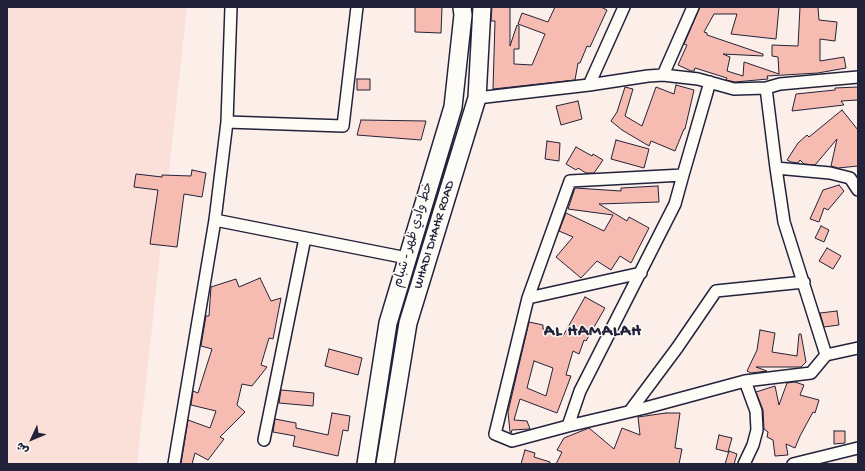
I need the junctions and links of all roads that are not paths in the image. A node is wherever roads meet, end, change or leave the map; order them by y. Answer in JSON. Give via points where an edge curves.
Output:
{"nodes":[{"id":1,"x":231,"y":7,"type":"edge"},
{"id":2,"x":357,"y":7,"type":"edge"},
{"id":3,"x":462,"y":7,"type":"edge"},
{"id":4,"x":482,"y":7,"type":"edge"},
{"id":5,"x":624,"y":7,"type":"edge"},
{"id":6,"x":693,"y":7,"type":"edge"},
{"id":7,"x":663,"y":75,"type":"junction"},
{"id":8,"x":858,"y":77,"type":"edge"},
{"id":9,"x":710,"y":82,"type":"junction"},
{"id":10,"x":589,"y":85,"type":"junction"},
{"id":11,"x":766,"y":88,"type":"junction"},
{"id":12,"x":477,"y":98,"type":"junction"},
{"id":13,"x":227,"y":122,"type":"junction"},
{"id":14,"x":776,"y":168,"type":"junction"},
{"id":15,"x":683,"y":175,"type":"junction"},
{"id":16,"x":858,"y":190,"type":"edge"},
{"id":17,"x":215,"y":220,"type":"junction"},
{"id":18,"x":305,"y":238,"type":"junction"},
{"id":19,"x":407,"y":258,"type":"junction"},
{"id":20,"x":641,"y":273,"type":"junction"},
{"id":21,"x":804,"y":282,"type":"junction"},
{"id":22,"x":528,"y":298,"type":"junction"},
{"id":23,"x":858,"y":348,"type":"edge"},
{"id":24,"x":826,"y":355,"type":"junction"},
{"id":25,"x":745,"y":381,"type":"junction"},
{"id":26,"x":630,"y":411,"type":"junction"},
{"id":27,"x":568,"y":426,"type":"junction"},
{"id":28,"x":264,"y":440,"type":"dead end"},
{"id":29,"x":858,"y":448,"type":"edge"},
{"id":30,"x":174,"y":464,"type":"edge"},
{"id":31,"x":366,"y":464,"type":"edge"},
{"id":32,"x":385,"y":464,"type":"edge"},
{"id":33,"x":744,"y":464,"type":"edge"},
{"id":34,"x":793,"y":464,"type":"edge"}],
"edges":[{"from":1,"to":13,"type":"street"},
{"from":2,"to":13,"type":"street","via":[[343,126]]},
{"from":3,"to":19,"type":"main road","name":"خط وادي ظهر - شبام","via":[[453,107]]},
{"from":4,"to":12,"type":"main road","name":"WHADI DHAHR ROAD"},
{"from":5,"to":10,"type":"street"},
{"from":6,"to":7,"type":"street"},
{"from":7,"to":9,"type":"street"},
{"from":7,"to":10,"type":"street"},
{"from":8,"to":11,"type":"street","via":[[780,84]]},
{"from":9,"to":11,"type":"street","via":[[734,89]]},
{"from":9,"to":15,"type":"street"},
{"from":10,"to":12,"type":"street"},
{"from":11,"to":14,"type":"street"},
{"from":12,"to":32,"type":"main road","name":"WHADI DHAHR ROAD","via":[[408,323]]},
{"from":13,"to":17,"type":"street"},
{"from":14,"to":16,"type":"street","via":[[830,173],[850,178]]},
{"from":14,"to":21,"type":"street","via":[[784,222]]},
{"from":15,"to":20,"type":"street","via":[[675,204]]},
{"from":15,"to":22,"type":"street","via":[[570,181]]},
{"from":17,"to":18,"type":"street"},
{"from":17,"to":30,"type":"street"},
{"from":18,"to":19,"type":"street"},
{"from":18,"to":28,"type":"street"},
{"from":19,"to":31,"type":"main road","name":"خط وادي ظهر - شبام","via":[[388,323]]},
{"from":20,"to":22,"type":"street"},
{"from":20,"to":27,"type":"street","via":[[580,392]]},
{"from":21,"to":24,"type":"street"},
{"from":21,"to":26,"type":"street","via":[[716,291]]},
{"from":22,"to":27,"type":"street","via":[[495,434],[512,441]]},
{"from":23,"to":24,"type":"street"},
{"from":24,"to":25,"type":"street","via":[[811,373]]},
{"from":25,"to":26,"type":"street"},
{"from":25,"to":33,"type":"street","via":[[756,411],[757,430]]},
{"from":26,"to":27,"type":"street"},
{"from":29,"to":34,"type":"street"}]}
